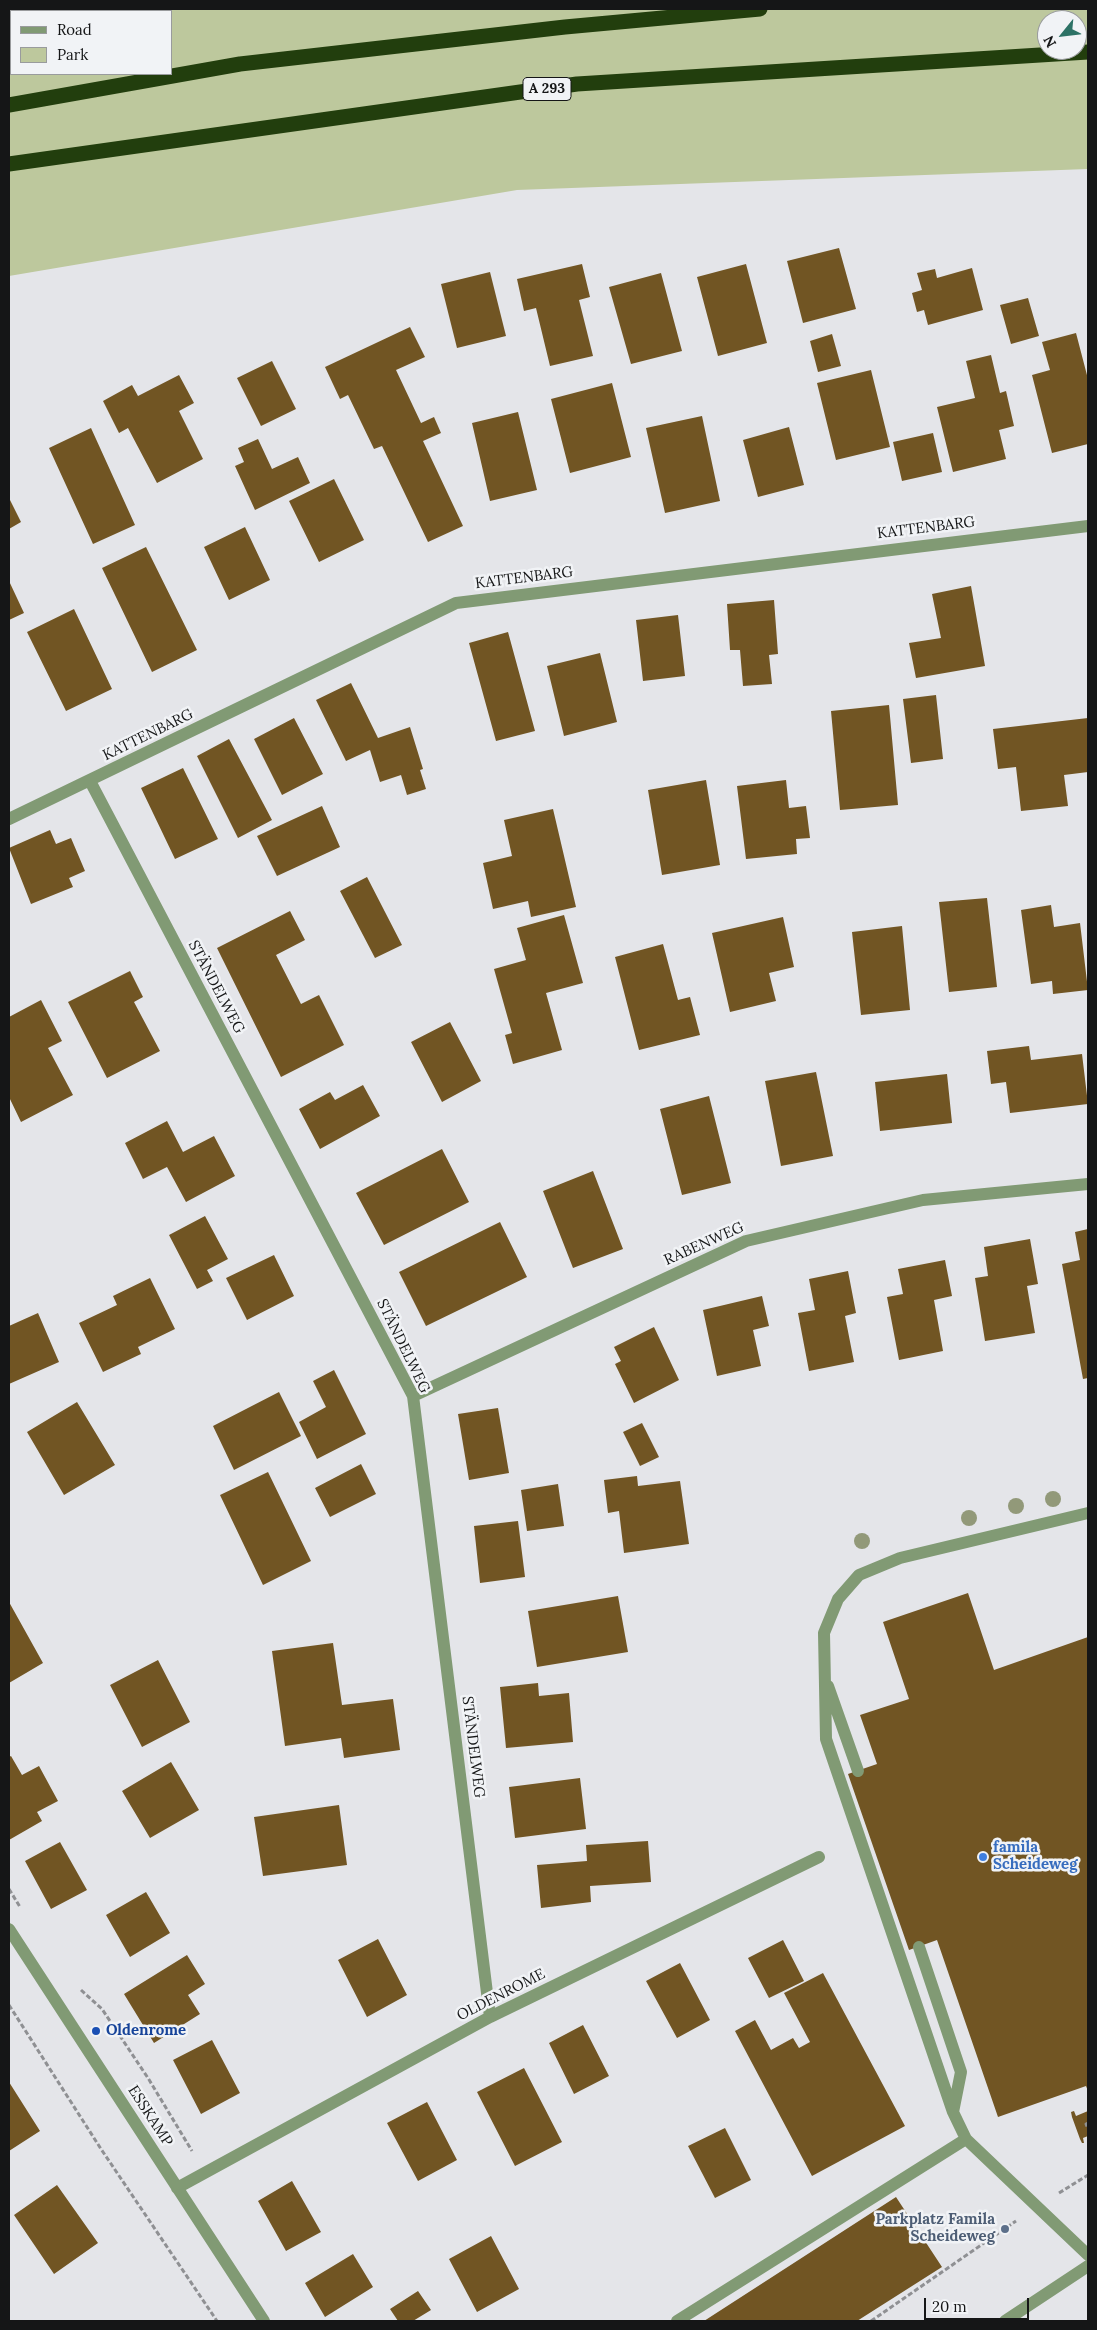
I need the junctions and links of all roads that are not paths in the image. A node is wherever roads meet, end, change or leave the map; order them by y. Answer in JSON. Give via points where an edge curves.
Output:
{"nodes":[{"id":1,"x":760,"y":9,"type":"edge"},
{"id":2,"x":1088,"y":52,"type":"edge"},
{"id":3,"x":9,"y":104,"type":"edge"},
{"id":4,"x":9,"y":164,"type":"edge"},
{"id":5,"x":1088,"y":526,"type":"edge"},
{"id":6,"x":90,"y":782,"type":"junction"},
{"id":7,"x":9,"y":819,"type":"edge"},
{"id":8,"x":1088,"y":1184,"type":"edge"},
{"id":9,"x":414,"y":1396,"type":"junction"},
{"id":10,"x":1088,"y":1513,"type":"edge"},
{"id":11,"x":824,"y":1673,"type":"junction"},
{"id":12,"x":858,"y":1771,"type":"dead end"},
{"id":13,"x":819,"y":1857,"type":"dead end"},
{"id":14,"x":9,"y":1929,"type":"edge"},
{"id":15,"x":919,"y":1947,"type":"dead end"},
{"id":16,"x":490,"y":2017,"type":"junction"},
{"id":17,"x":953,"y":2112,"type":"junction"},
{"id":18,"x":966,"y":2139,"type":"junction"},
{"id":19,"x":177,"y":2188,"type":"junction"},
{"id":20,"x":1088,"y":2255,"type":"edge"},
{"id":21,"x":1088,"y":2266,"type":"edge"},
{"id":22,"x":264,"y":2321,"type":"edge"},
{"id":23,"x":677,"y":2321,"type":"edge"},
{"id":24,"x":1005,"y":2321,"type":"edge"}],
"edges":[{"from":1,"to":3,"type":"highway","via":[[565,27],[240,64]]},
{"from":2,"to":4,"type":"highway","number":"A 293","via":[[577,84]]},
{"from":5,"to":6,"type":"street","name":"KATTENBARG","via":[[456,603]]},
{"from":6,"to":7,"type":"street","name":"KATTENBARG"},
{"from":6,"to":9,"type":"street","name":"STÄNDELWEG"},
{"from":8,"to":9,"type":"street","name":"RABENWEG","via":[[923,1200],[746,1241]]},
{"from":9,"to":16,"type":"street","name":"STÄNDELWEG"},
{"from":10,"to":11,"type":"street","via":[[900,1558],[859,1575],[838,1599],[824,1632]]},
{"from":11,"to":12,"type":"street"},
{"from":11,"to":17,"type":"street","via":[[826,1739]]},
{"from":13,"to":16,"type":"street","name":"OLDENROME"},
{"from":14,"to":19,"type":"street","name":"ESSKAMP"},
{"from":15,"to":17,"type":"street","via":[[961,2072]]},
{"from":16,"to":19,"type":"street","name":"OLDENROME"},
{"from":17,"to":18,"type":"street"},
{"from":18,"to":20,"type":"street"},
{"from":18,"to":23,"type":"street"},
{"from":19,"to":22,"type":"street","name":"ESSKAMP"},
{"from":21,"to":24,"type":"street"}]}
